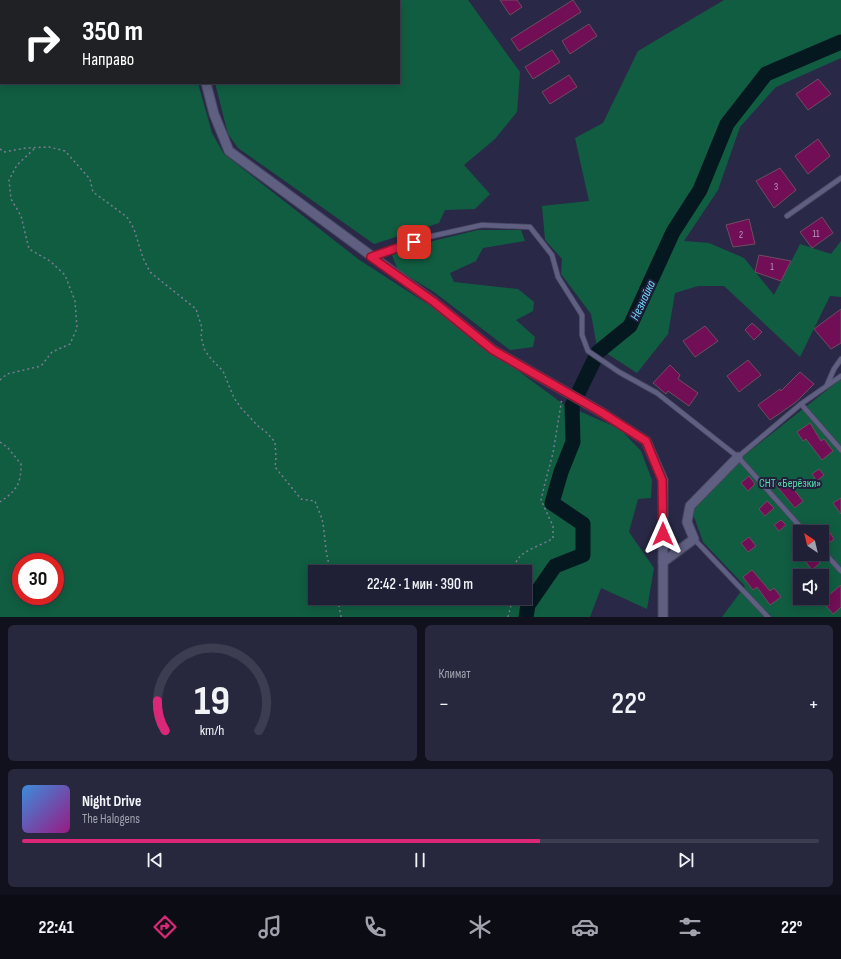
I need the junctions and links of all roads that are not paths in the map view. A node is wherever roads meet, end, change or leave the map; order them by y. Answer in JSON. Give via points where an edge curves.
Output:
{"nodes":[{"id":1,"x":206,"y":84,"type":"edge"},
{"id":2,"x":841,"y":178,"type":"edge"},
{"id":3,"x":787,"y":216,"type":"dead end"},
{"id":4,"x":371,"y":257,"type":"junction"},
{"id":5,"x":841,"y":360,"type":"edge"},
{"id":6,"x":841,"y":376,"type":"edge"},
{"id":7,"x":827,"y":385,"type":"junction"},
{"id":8,"x":801,"y":404,"type":"junction"},
{"id":9,"x":841,"y":450,"type":"edge"},
{"id":10,"x":738,"y":457,"type":"junction"},
{"id":11,"x":799,"y":525,"type":"edge"},
{"id":12,"x":694,"y":539,"type":"junction"},
{"id":13,"x":829,"y":558,"type":"edge"},
{"id":14,"x":663,"y":562,"type":"junction"},
{"id":15,"x":841,"y":571,"type":"edge"},
{"id":16,"x":663,"y":617,"type":"edge"},
{"id":17,"x":768,"y":617,"type":"edge"}],
"edges":[{"from":1,"to":4,"type":"street","via":[[214,114],[229,151]]},
{"from":2,"to":3,"type":"lane"},
{"from":4,"to":10,"type":"lane","via":[[428,237],[482,225],[530,227],[552,255],[558,277],[582,314],[582,335],[588,351],[657,394]]},
{"from":4,"to":14,"type":"street","via":[[434,302],[493,350],[646,441],[662,480]]},
{"from":5,"to":7,"type":"lane"},
{"from":6,"to":7,"type":"lane"},
{"from":7,"to":8,"type":"lane"},
{"from":8,"to":9,"type":"lane"},
{"from":8,"to":10,"type":"lane"},
{"from":10,"to":11,"type":"lane"},
{"from":10,"to":12,"type":"street","via":[[690,506],[687,522]]},
{"from":12,"to":14,"type":"street"},
{"from":12,"to":17,"type":"lane"},
{"from":13,"to":15,"type":"lane"},
{"from":14,"to":16,"type":"street"}]}
